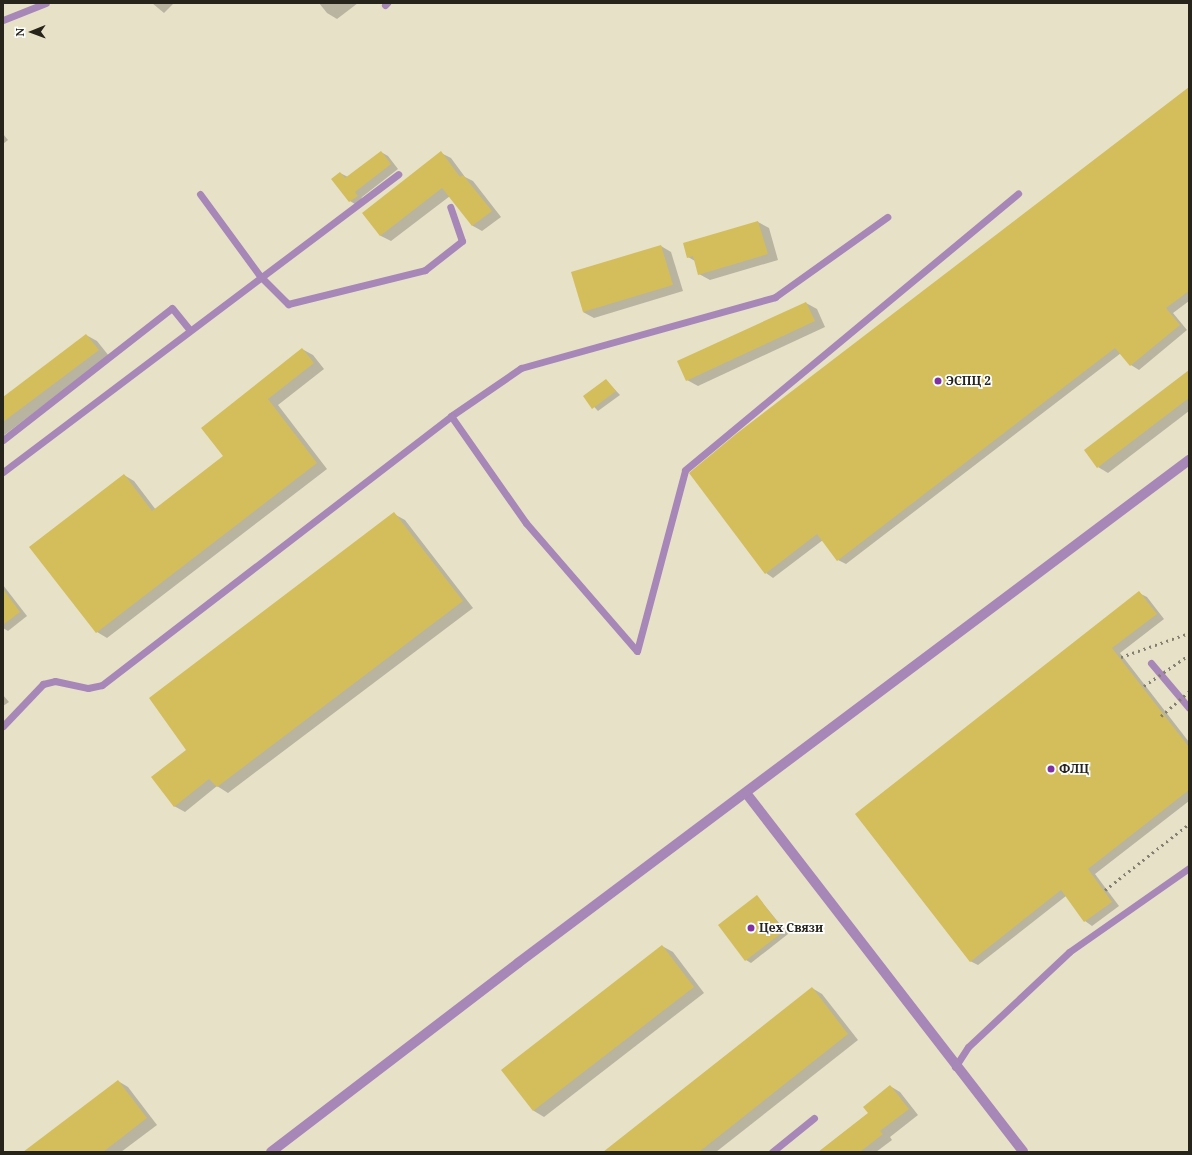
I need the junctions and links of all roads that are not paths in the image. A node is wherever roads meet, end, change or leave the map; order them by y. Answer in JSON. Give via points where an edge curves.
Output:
{"nodes":[{"id":1,"x":46,"y":3,"type":"edge"},
{"id":2,"x":3,"y":20,"type":"edge"},
{"id":3,"x":398,"y":174,"type":"dead end"},
{"id":4,"x":200,"y":194,"type":"dead end"},
{"id":5,"x":1018,"y":194,"type":"dead end"},
{"id":6,"x":450,"y":207,"type":"dead end"},
{"id":7,"x":887,"y":217,"type":"dead end"},
{"id":8,"x":260,"y":276,"type":"junction"},
{"id":9,"x":190,"y":330,"type":"junction"},
{"id":10,"x":451,"y":416,"type":"junction"},
{"id":11,"x":3,"y":440,"type":"edge"},
{"id":12,"x":1189,"y":460,"type":"edge"},
{"id":13,"x":3,"y":472,"type":"edge"},
{"id":14,"x":1151,"y":663,"type":"dead end"},
{"id":15,"x":1189,"y":708,"type":"edge"},
{"id":16,"x":3,"y":726,"type":"edge"},
{"id":17,"x":746,"y":793,"type":"junction"},
{"id":18,"x":1189,"y":868,"type":"edge"},
{"id":19,"x":955,"y":1067,"type":"junction"},
{"id":20,"x":814,"y":1118,"type":"dead end"},
{"id":21,"x":271,"y":1152,"type":"edge"},
{"id":22,"x":772,"y":1152,"type":"edge"},
{"id":23,"x":1023,"y":1152,"type":"edge"}],
"edges":[{"from":1,"to":2,"type":"lane"},
{"from":3,"to":8,"type":"lane"},
{"from":4,"to":8,"type":"lane"},
{"from":5,"to":10,"type":"lane","via":[[685,470],[637,651],[526,524]]},
{"from":6,"to":8,"type":"lane","via":[[462,241],[425,270],[288,304]]},
{"from":7,"to":10,"type":"lane","via":[[775,297],[521,368]]},
{"from":8,"to":9,"type":"lane"},
{"from":9,"to":11,"type":"lane","via":[[172,308]]},
{"from":9,"to":13,"type":"lane"},
{"from":10,"to":16,"type":"lane","via":[[102,685],[88,688],[55,681],[43,684]]},
{"from":12,"to":17,"type":"street"},
{"from":14,"to":15,"type":"lane"},
{"from":17,"to":19,"type":"street"},
{"from":17,"to":21,"type":"street"},
{"from":18,"to":19,"type":"lane","via":[[1069,952],[968,1048]]},
{"from":19,"to":23,"type":"street"},
{"from":20,"to":22,"type":"lane"}]}
